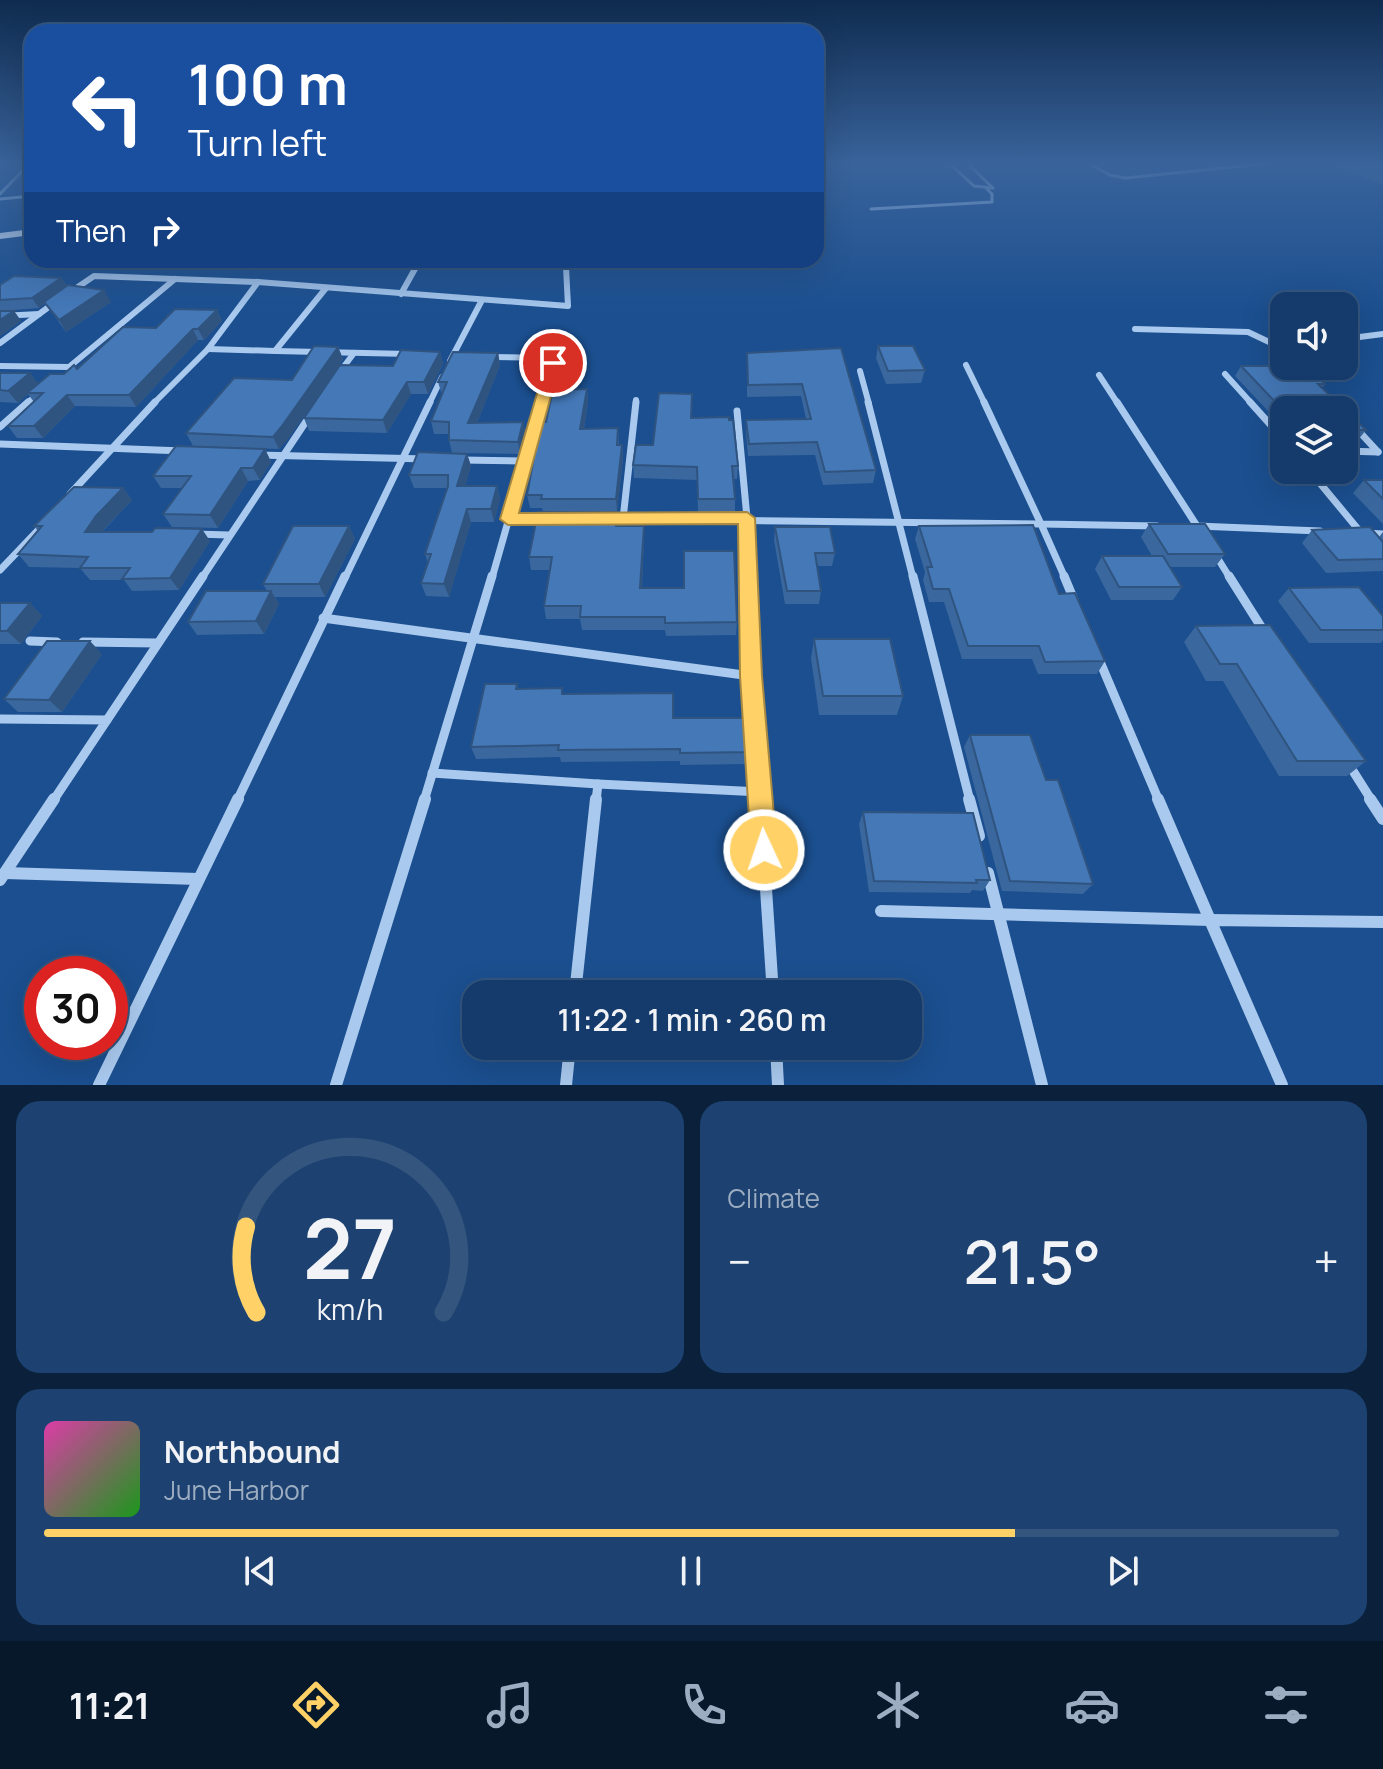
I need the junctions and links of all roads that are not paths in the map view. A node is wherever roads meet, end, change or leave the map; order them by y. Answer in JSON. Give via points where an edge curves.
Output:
{"nodes":[{"id":1,"x":24,"y":233,"type":"edge"},
{"id":2,"x":0,"y":236,"type":"edge"},
{"id":3,"x":24,"y":243,"type":"edge"},
{"id":4,"x":0,"y":245,"type":"edge"},
{"id":5,"x":416,"y":268,"type":"edge"},
{"id":6,"x":566,"y":268,"type":"edge"},
{"id":7,"x":176,"y":278,"type":"junction"},
{"id":8,"x":258,"y":282,"type":"junction"},
{"id":9,"x":326,"y":288,"type":"junction"},
{"id":10,"x":401,"y":294,"type":"junction"},
{"id":11,"x":482,"y":300,"type":"junction"},
{"id":12,"x":39,"y":314,"type":"junction"},
{"id":13,"x":0,"y":316,"type":"edge"},
{"id":14,"x":1135,"y":329,"type":"dead end"},
{"id":15,"x":1383,"y":334,"type":"edge"},
{"id":16,"x":1358,"y":337,"type":"edge"},
{"id":17,"x":1270,"y":342,"type":"edge"},
{"id":18,"x":0,"y":343,"type":"edge"},
{"id":19,"x":208,"y":349,"type":"junction"},
{"id":20,"x":275,"y":351,"type":"junction"},
{"id":21,"x":354,"y":353,"type":"junction"},
{"id":22,"x":424,"y":355,"type":"edge"},
{"id":23,"x":439,"y":355,"type":"edge"},
{"id":24,"x":453,"y":356,"type":"junction"},
{"id":25,"x":467,"y":356,"type":"edge"},
{"id":26,"x":482,"y":356,"type":"edge"},
{"id":27,"x":966,"y":365,"type":"dead end"},
{"id":28,"x":0,"y":366,"type":"edge"},
{"id":29,"x":69,"y":367,"type":"junction"},
{"id":30,"x":860,"y":371,"type":"dead end"},
{"id":31,"x":1225,"y":374,"type":"dead end"},
{"id":32,"x":1099,"y":375,"type":"dead end"},
{"id":33,"x":58,"y":377,"type":"edge"},
{"id":34,"x":336,"y":378,"type":"edge"},
{"id":35,"x":46,"y":387,"type":"edge"},
{"id":36,"x":636,"y":400,"type":"dead end"},
{"id":37,"x":318,"y":404,"type":"edge"},
{"id":38,"x":737,"y":411,"type":"dead end"},
{"id":39,"x":1270,"y":424,"type":"edge"},
{"id":40,"x":0,"y":427,"type":"edge"},
{"id":41,"x":1358,"y":430,"type":"edge"},
{"id":42,"x":0,"y":444,"type":"edge"},
{"id":43,"x":110,"y":448,"type":"junction"},
{"id":44,"x":1358,"y":451,"type":"edge"},
{"id":45,"x":189,"y":452,"type":"edge"},
{"id":46,"x":251,"y":454,"type":"edge"},
{"id":47,"x":283,"y":456,"type":"junction"},
{"id":48,"x":401,"y":459,"type":"junction"},
{"id":49,"x":432,"y":459,"type":"edge"},
{"id":50,"x":447,"y":459,"type":"edge"},
{"id":51,"x":524,"y":461,"type":"junction"},
{"id":52,"x":1321,"y":484,"type":"edge"},
{"id":53,"x":64,"y":501,"type":"edge"},
{"id":54,"x":747,"y":518,"type":"junction"},
{"id":55,"x":508,"y":519,"type":"junction"},
{"id":56,"x":566,"y":519,"type":"edge"},
{"id":57,"x":594,"y":519,"type":"edge"},
{"id":58,"x":623,"y":519,"type":"junction"},
{"id":59,"x":47,"y":520,"type":"edge"},
{"id":60,"x":899,"y":521,"type":"junction"},
{"id":61,"x":1041,"y":524,"type":"junction"},
{"id":62,"x":1166,"y":526,"type":"edge"},
{"id":63,"x":1182,"y":526,"type":"edge"},
{"id":64,"x":1197,"y":526,"type":"junction"},
{"id":65,"x":1331,"y":532,"type":"edge"},
{"id":66,"x":1346,"y":532,"type":"edge"},
{"id":67,"x":1361,"y":533,"type":"junction"},
{"id":68,"x":184,"y":534,"type":"edge"},
{"id":69,"x":1383,"y":534,"type":"edge"},
{"id":70,"x":229,"y":535,"type":"junction"},
{"id":71,"x":1369,"y":542,"type":"edge"},
{"id":72,"x":0,"y":570,"type":"edge"},
{"id":73,"x":1079,"y":612,"type":"edge"},
{"id":74,"x":323,"y":618,"type":"junction"},
{"id":75,"x":475,"y":638,"type":"junction"},
{"id":76,"x":30,"y":641,"type":"dead end"},
{"id":77,"x":62,"y":642,"type":"edge"},
{"id":78,"x":78,"y":642,"type":"edge"},
{"id":79,"x":1091,"y":642,"type":"edge"},
{"id":80,"x":157,"y":643,"type":"junction"},
{"id":81,"x":1273,"y":646,"type":"edge"},
{"id":82,"x":751,"y":676,"type":"junction"},
{"id":83,"x":0,"y":719,"type":"edge"},
{"id":84,"x":107,"y":720,"type":"junction"},
{"id":85,"x":1341,"y":752,"type":"edge"},
{"id":86,"x":432,"y":773,"type":"junction"},
{"id":87,"x":598,"y":784,"type":"junction"},
{"id":88,"x":761,"y":792,"type":"junction"},
{"id":89,"x":1383,"y":819,"type":"edge"},
{"id":90,"x":983,"y":853,"type":"edge"},
{"id":91,"x":987,"y":868,"type":"edge"},
{"id":92,"x":2,"y":877,"type":"edge"},
{"id":93,"x":198,"y":879,"type":"junction"},
{"id":94,"x":881,"y":911,"type":"dead end"},
{"id":95,"x":998,"y":914,"type":"junction"},
{"id":96,"x":1210,"y":920,"type":"junction"},
{"id":97,"x":1383,"y":922,"type":"edge"},
{"id":98,"x":577,"y":980,"type":"edge"},
{"id":99,"x":772,"y":980,"type":"edge"},
{"id":100,"x":569,"y":1060,"type":"edge"},
{"id":101,"x":777,"y":1060,"type":"edge"},
{"id":102,"x":99,"y":1085,"type":"edge"},
{"id":103,"x":336,"y":1085,"type":"edge"},
{"id":104,"x":566,"y":1085,"type":"edge"},
{"id":105,"x":778,"y":1085,"type":"edge"},
{"id":106,"x":1042,"y":1085,"type":"edge"},
{"id":107,"x":1282,"y":1085,"type":"edge"}],
"edges":[{"from":1,"to":2,"type":"main road"},
{"from":3,"to":4,"type":"main road"},
{"from":5,"to":10,"type":"street"},
{"from":6,"to":11,"type":"street","via":[[568,306]]},
{"from":7,"to":8,"type":"street"},
{"from":7,"to":12,"type":"street","via":[[94,276]]},
{"from":7,"to":29,"type":"street"},
{"from":8,"to":9,"type":"street"},
{"from":8,"to":19,"type":"street"},
{"from":9,"to":10,"type":"street"},
{"from":9,"to":20,"type":"street"},
{"from":10,"to":11,"type":"street"},
{"from":11,"to":24,"type":"street"},
{"from":12,"to":13,"type":"street"},
{"from":12,"to":18,"type":"street"},
{"from":14,"to":17,"type":"street","via":[[1248,332]]},
{"from":15,"to":16,"type":"street"},
{"from":19,"to":20,"type":"street"},
{"from":19,"to":43,"type":"street"},
{"from":20,"to":21,"type":"street"},
{"from":21,"to":22,"type":"street"},
{"from":21,"to":34,"type":"street"},
{"from":23,"to":24,"type":"street"},
{"from":24,"to":25,"type":"street"},
{"from":24,"to":48,"type":"street"},
{"from":26,"to":51,"type":"street","via":[[555,357]]},
{"from":27,"to":61,"type":"street"},
{"from":28,"to":29,"type":"street"},
{"from":29,"to":33,"type":"street"},
{"from":30,"to":60,"type":"street"},
{"from":31,"to":39,"type":"street"},
{"from":32,"to":64,"type":"street"},
{"from":35,"to":40,"type":"street"},
{"from":36,"to":58,"type":"street"},
{"from":37,"to":47,"type":"street"},
{"from":38,"to":54,"type":"street"},
{"from":41,"to":44,"type":"street","via":[[1378,452]]},
{"from":42,"to":43,"type":"street"},
{"from":43,"to":45,"type":"street"},
{"from":43,"to":53,"type":"street"},
{"from":46,"to":47,"type":"street"},
{"from":47,"to":48,"type":"street"},
{"from":47,"to":70,"type":"street"},
{"from":48,"to":49,"type":"street"},
{"from":48,"to":74,"type":"street"},
{"from":50,"to":51,"type":"street"},
{"from":51,"to":55,"type":"street"},
{"from":52,"to":67,"type":"street"},
{"from":54,"to":58,"type":"street"},
{"from":54,"to":60,"type":"street"},
{"from":54,"to":82,"type":"street"},
{"from":55,"to":56,"type":"street"},
{"from":55,"to":75,"type":"street"},
{"from":57,"to":58,"type":"street"},
{"from":59,"to":72,"type":"street"},
{"from":60,"to":61,"type":"street"},
{"from":60,"to":90,"type":"street"},
{"from":61,"to":62,"type":"street"},
{"from":61,"to":73,"type":"street"},
{"from":63,"to":64,"type":"street"},
{"from":64,"to":65,"type":"street"},
{"from":64,"to":81,"type":"street"},
{"from":66,"to":67,"type":"street"},
{"from":67,"to":69,"type":"street"},
{"from":67,"to":71,"type":"street"},
{"from":68,"to":70,"type":"street"},
{"from":70,"to":80,"type":"street"},
{"from":74,"to":75,"type":"street"},
{"from":74,"to":93,"type":"street"},
{"from":75,"to":82,"type":"street"},
{"from":75,"to":86,"type":"street"},
{"from":76,"to":77,"type":"street"},
{"from":78,"to":80,"type":"street"},
{"from":79,"to":96,"type":"street"},
{"from":80,"to":84,"type":"street"},
{"from":82,"to":88,"type":"street"},
{"from":83,"to":84,"type":"street"},
{"from":84,"to":92,"type":"street"},
{"from":85,"to":89,"type":"street"},
{"from":86,"to":87,"type":"street"},
{"from":86,"to":103,"type":"street"},
{"from":87,"to":88,"type":"street"},
{"from":87,"to":98,"type":"street"},
{"from":88,"to":99,"type":"street"},
{"from":91,"to":95,"type":"street"},
{"from":92,"to":93,"type":"street"},
{"from":93,"to":102,"type":"street"},
{"from":94,"to":95,"type":"street"},
{"from":95,"to":96,"type":"street"},
{"from":95,"to":106,"type":"street"},
{"from":96,"to":97,"type":"street"},
{"from":96,"to":107,"type":"street"},
{"from":100,"to":104,"type":"street"},
{"from":101,"to":105,"type":"street"}]}
